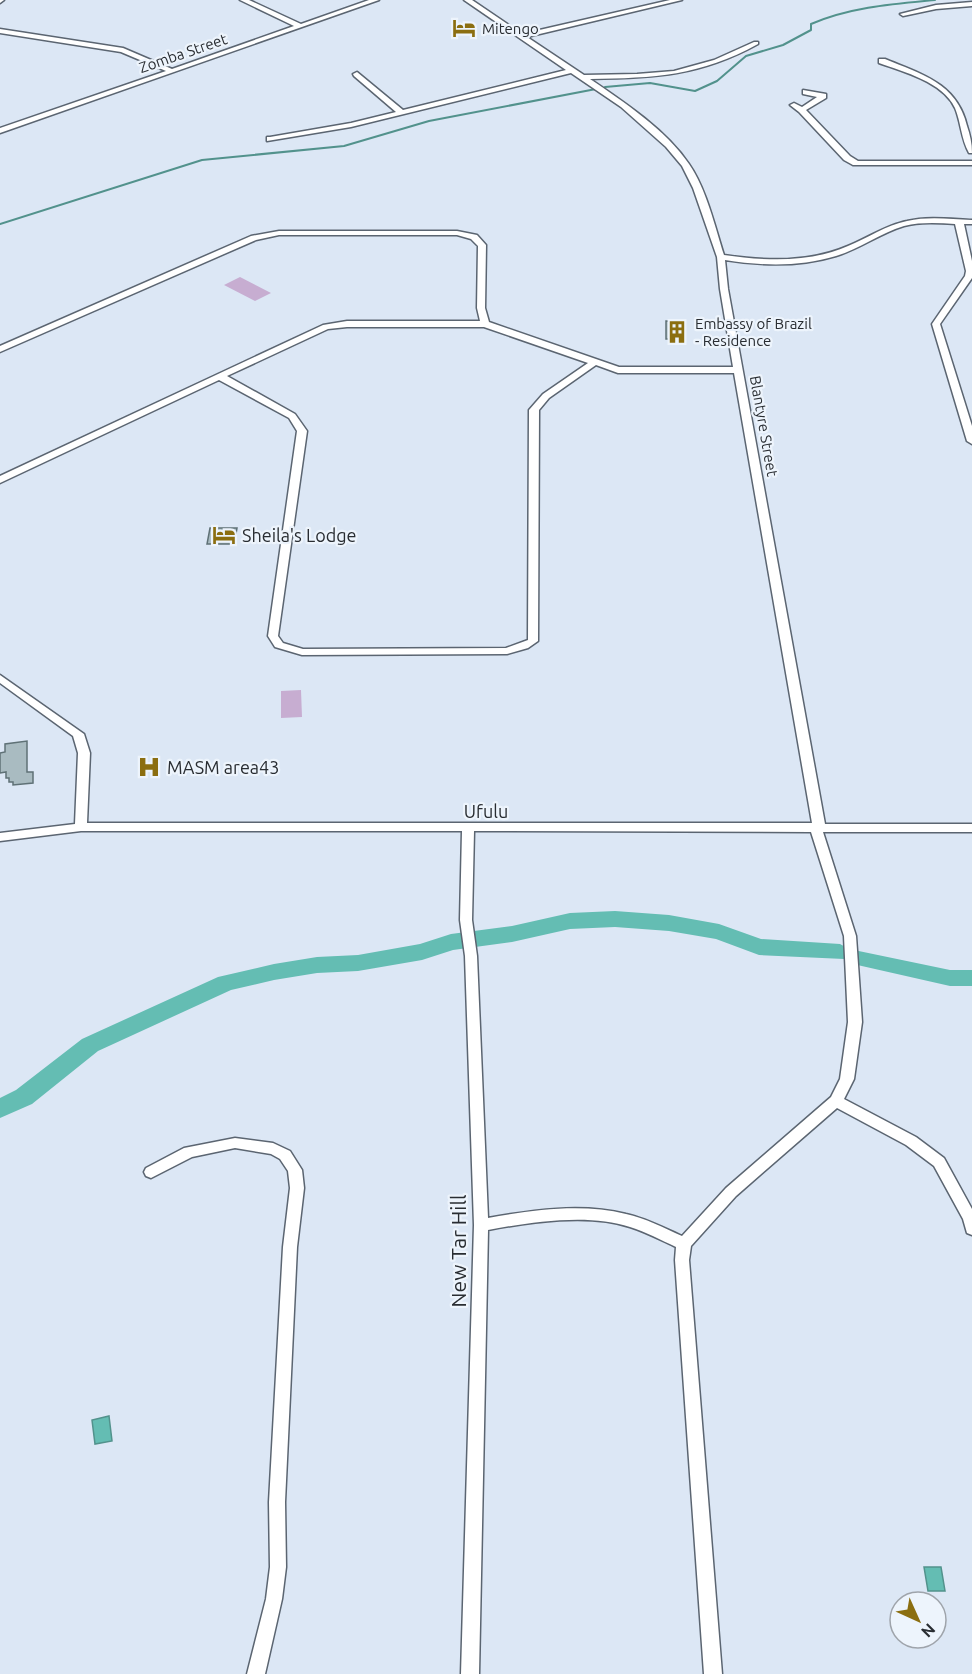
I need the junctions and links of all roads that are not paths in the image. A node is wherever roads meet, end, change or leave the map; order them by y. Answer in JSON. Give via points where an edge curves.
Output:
{"nodes":[{"id":1,"x":243,"y":0,"type":"edge"},
{"id":2,"x":375,"y":0,"type":"edge"},
{"id":3,"x":466,"y":0,"type":"edge"},
{"id":4,"x":679,"y":0,"type":"edge"},
{"id":5,"x":972,"y":4,"type":"edge"},
{"id":6,"x":903,"y":14,"type":"dead end"},
{"id":7,"x":300,"y":26,"type":"junction"},
{"id":8,"x":0,"y":31,"type":"edge"},
{"id":9,"x":522,"y":36,"type":"junction"},
{"id":10,"x":756,"y":43,"type":"dead end"},
{"id":11,"x":882,"y":61,"type":"dead end"},
{"id":12,"x":574,"y":70,"type":"junction"},
{"id":13,"x":172,"y":71,"type":"junction"},
{"id":14,"x":357,"y":74,"type":"dead end"},
{"id":15,"x":584,"y":77,"type":"junction"},
{"id":16,"x":807,"y":92,"type":"dead end"},
{"id":17,"x":794,"y":105,"type":"dead end"},
{"id":18,"x":802,"y":110,"type":"junction"},
{"id":19,"x":401,"y":112,"type":"junction"},
{"id":20,"x":0,"y":131,"type":"edge"},
{"id":21,"x":270,"y":140,"type":"dead end"},
{"id":22,"x":972,"y":152,"type":"edge"},
{"id":23,"x":972,"y":163,"type":"edge"},
{"id":24,"x":959,"y":222,"type":"junction"},
{"id":25,"x":972,"y":222,"type":"edge"},
{"id":26,"x":721,"y":257,"type":"junction"},
{"id":27,"x":485,"y":324,"type":"junction"},
{"id":28,"x":0,"y":349,"type":"edge"},
{"id":29,"x":593,"y":363,"type":"junction"},
{"id":30,"x":740,"y":370,"type":"junction"},
{"id":31,"x":221,"y":376,"type":"junction"},
{"id":32,"x":972,"y":441,"type":"edge"},
{"id":33,"x":0,"y":480,"type":"edge"},
{"id":34,"x":0,"y":678,"type":"edge"},
{"id":35,"x":817,"y":826,"type":"junction"},
{"id":36,"x":81,"y":828,"type":"junction"},
{"id":37,"x":972,"y":828,"type":"edge"},
{"id":38,"x":468,"y":829,"type":"junction"},
{"id":39,"x":0,"y":837,"type":"edge"},
{"id":40,"x":836,"y":1101,"type":"junction"},
{"id":41,"x":151,"y":1172,"type":"dead end"},
{"id":42,"x":481,"y":1225,"type":"junction"},
{"id":43,"x":972,"y":1229,"type":"edge"},
{"id":44,"x":684,"y":1244,"type":"junction"},
{"id":45,"x":256,"y":1674,"type":"edge"},
{"id":46,"x":470,"y":1674,"type":"edge"},
{"id":47,"x":713,"y":1674,"type":"edge"}],
"edges":[{"from":1,"to":7,"type":"street"},
{"from":2,"to":7,"type":"street","name":"Zomba Street"},
{"from":3,"to":9,"type":"street","name":"Blantyre Street"},
{"from":4,"to":9,"type":"street"},
{"from":5,"to":6,"type":"street"},
{"from":7,"to":13,"type":"street","name":"Zomba Street"},
{"from":8,"to":13,"type":"street","via":[[123,50]]},
{"from":9,"to":12,"type":"street","name":"Blantyre Street"},
{"from":10,"to":15,"type":"street","via":[[733,55],[678,71]]},
{"from":11,"to":22,"type":"street","via":[[937,86],[952,98]]},
{"from":12,"to":15,"type":"street","name":"Blantyre Street"},
{"from":12,"to":19,"type":"street"},
{"from":13,"to":20,"type":"street","name":"Zomba Street"},
{"from":14,"to":19,"type":"street"},
{"from":15,"to":26,"type":"street","name":"Blantyre Street","via":[[624,105],[682,160],[697,188]]},
{"from":16,"to":18,"type":"street","via":[[825,95]]},
{"from":17,"to":18,"type":"street"},
{"from":18,"to":23,"type":"street","via":[[856,163]]},
{"from":19,"to":21,"type":"street"},
{"from":24,"to":25,"type":"street"},
{"from":24,"to":26,"type":"street","via":[[898,225],[819,259],[773,262]]},
{"from":24,"to":32,"type":"street","via":[[969,276],[936,324]]},
{"from":26,"to":30,"type":"street","name":"Blantyre Street"},
{"from":27,"to":28,"type":"street","via":[[481,308],[482,245],[474,237],[457,233],[279,233],[254,238]]},
{"from":27,"to":29,"type":"street"},
{"from":27,"to":31,"type":"street","via":[[334,325]]},
{"from":29,"to":30,"type":"street","via":[[618,370]]},
{"from":29,"to":31,"type":"street","via":[[546,396],[534,410],[533,641],[507,651],[302,652],[279,645],[273,636],[302,431],[291,416]]},
{"from":30,"to":35,"type":"street","name":"Blantyre Street"},
{"from":31,"to":33,"type":"street"},
{"from":34,"to":36,"type":"street","via":[[78,734],[84,753]]},
{"from":35,"to":37,"type":"street","name":"Ufulu"},
{"from":35,"to":38,"type":"street","name":"Ufulu"},
{"from":35,"to":40,"type":"street","name":"Blantyre Street","via":[[852,950],[855,1022],[847,1079]]},
{"from":36,"to":38,"type":"street","name":"Ufulu"},
{"from":36,"to":39,"type":"street","name":"Ufulu"},
{"from":38,"to":42,"type":"street","name":"New Tar Hill","via":[[466,920],[471,956]]},
{"from":40,"to":43,"type":"street","via":[[911,1141],[939,1162]]},
{"from":40,"to":44,"type":"street","via":[[731,1192]]},
{"from":41,"to":45,"type":"street","via":[[189,1152],[236,1143],[273,1149],[285,1155],[295,1170],[277,1502],[278,1567]]},
{"from":42,"to":44,"type":"street","via":[[512,1219],[604,1215],[628,1220]]},
{"from":42,"to":46,"type":"street","name":"New Tar Hill"},
{"from":44,"to":47,"type":"street","via":[[682,1260]]}]}
